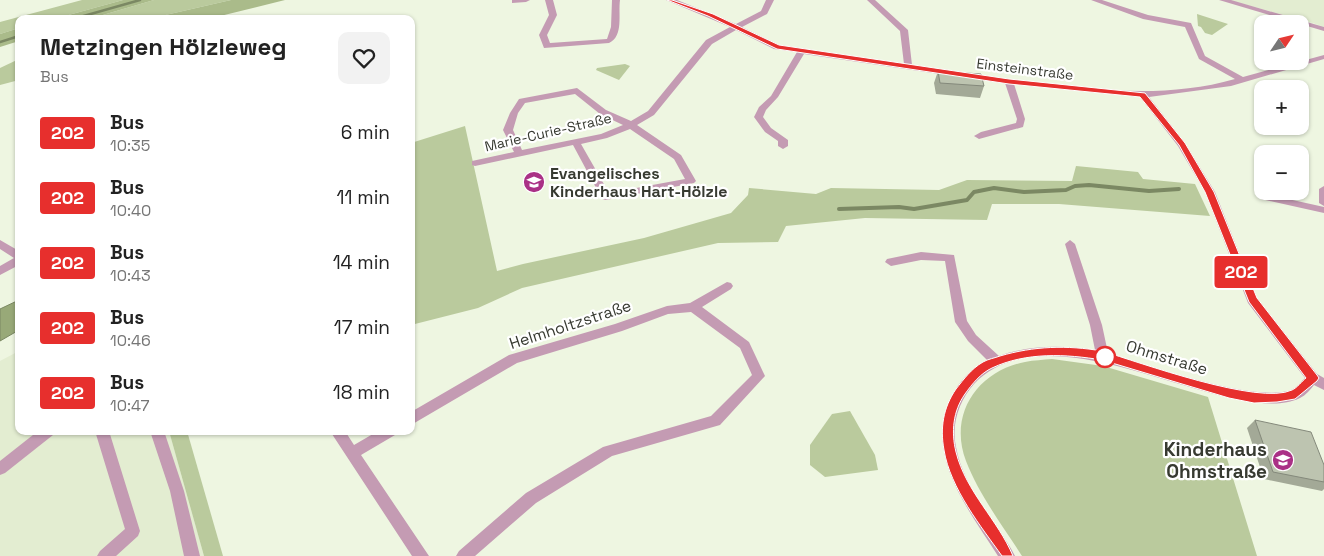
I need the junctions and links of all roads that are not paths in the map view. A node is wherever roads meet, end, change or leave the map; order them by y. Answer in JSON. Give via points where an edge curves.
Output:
{"nodes":[{"id":1,"x":526,"y":0,"type":"edge"},
{"id":2,"x":550,"y":0,"type":"edge"},
{"id":3,"x":616,"y":0,"type":"edge"},
{"id":4,"x":670,"y":0,"type":"edge"},
{"id":5,"x":770,"y":0,"type":"edge"},
{"id":6,"x":871,"y":0,"type":"edge"},
{"id":7,"x":1095,"y":0,"type":"edge"},
{"id":8,"x":1223,"y":0,"type":"edge"},
{"id":9,"x":514,"y":1,"type":"dead end"},
{"id":10,"x":689,"y":2,"type":"edge"},
{"id":11,"x":734,"y":27,"type":"junction"},
{"id":12,"x":1324,"y":29,"type":"edge"},
{"id":13,"x":801,"y":52,"type":"junction"},
{"id":14,"x":1324,"y":57,"type":"edge"},
{"id":15,"x":908,"y":67,"type":"junction"},
{"id":16,"x":1242,"y":80,"type":"junction"},
{"id":17,"x":1009,"y":82,"type":"junction"},
{"id":18,"x":1143,"y":95,"type":"junction"},
{"id":19,"x":631,"y":125,"type":"junction"},
{"id":20,"x":979,"y":136,"type":"dead end"},
{"id":21,"x":574,"y":141,"type":"junction"},
{"id":22,"x":783,"y":146,"type":"dead end"},
{"id":23,"x":518,"y":153,"type":"junction"},
{"id":24,"x":475,"y":163,"type":"dead end"},
{"id":25,"x":1324,"y":189,"type":"edge"},
{"id":26,"x":1278,"y":200,"type":"edge"},
{"id":27,"x":1324,"y":203,"type":"edge"},
{"id":28,"x":1324,"y":210,"type":"edge"},
{"id":29,"x":0,"y":244,"type":"edge"},
{"id":30,"x":1070,"y":244,"type":"dead end"},
{"id":31,"x":15,"y":253,"type":"edge"},
{"id":32,"x":15,"y":262,"type":"edge"},
{"id":33,"x":891,"y":262,"type":"dead end"},
{"id":34,"x":0,"y":271,"type":"edge"},
{"id":35,"x":727,"y":286,"type":"dead end"},
{"id":36,"x":693,"y":306,"type":"junction"},
{"id":37,"x":1102,"y":356,"type":"junction"},
{"id":38,"x":996,"y":361,"type":"junction"},
{"id":39,"x":1319,"y":381,"type":"edge"},
{"id":40,"x":415,"y":417,"type":"edge"},
{"id":41,"x":43,"y":435,"type":"edge"},
{"id":42,"x":103,"y":435,"type":"edge"},
{"id":43,"x":158,"y":435,"type":"edge"},
{"id":44,"x":340,"y":435,"type":"edge"},
{"id":45,"x":383,"y":435,"type":"edge"},
{"id":46,"x":353,"y":453,"type":"junction"},
{"id":47,"x":0,"y":469,"type":"edge"},
{"id":48,"x":105,"y":556,"type":"edge"},
{"id":49,"x":192,"y":556,"type":"edge"},
{"id":50,"x":421,"y":556,"type":"edge"},
{"id":51,"x":464,"y":556,"type":"edge"},
{"id":52,"x":1006,"y":556,"type":"edge"}],
"edges":[{"from":1,"to":9,"type":"street"},
{"from":2,"to":3,"type":"street","via":[[553,15],[543,35],[547,46],[556,47],[610,41],[616,23]]},
{"from":4,"to":10,"type":"street","name":"Einsteinstraße"},
{"from":5,"to":11,"type":"street","name":"Marie-Curie-Straße","via":[[764,12]]},
{"from":6,"to":15,"type":"street","via":[[904,30]]},
{"from":7,"to":16,"type":"street","via":[[1146,17],[1188,25],[1202,57]]},
{"from":8,"to":12,"type":"street"},
{"from":10,"to":11,"type":"street","name":"Einsteinstraße"},
{"from":11,"to":13,"type":"street","name":"Einsteinstraße","via":[[770,44]]},
{"from":11,"to":19,"type":"street","name":"Marie-Curie-Straße","via":[[709,42],[652,113]]},
{"from":13,"to":15,"type":"street","name":"Einsteinstraße"},
{"from":13,"to":22,"type":"street","via":[[758,118],[783,140]]},
{"from":14,"to":16,"type":"street","name":"Einsteinstraße"},
{"from":15,"to":17,"type":"street","name":"Einsteinstraße"},
{"from":16,"to":18,"type":"street","name":"Einsteinstraße","via":[[1197,90]]},
{"from":17,"to":18,"type":"street","name":"Einsteinstraße"},
{"from":17,"to":20,"type":"street","via":[[1022,119],[1020,125]]},
{"from":18,"to":39,"type":"street","via":[[1182,144],[1203,179],[1252,300]]},
{"from":19,"to":21,"type":"street","name":"Marie-Curie-Straße","via":[[604,136]]},
{"from":19,"to":21,"type":"street","via":[[678,157],[691,181],[606,197]]},
{"from":19,"to":23,"type":"street","via":[[602,112],[577,91],[522,101],[508,130]]},
{"from":21,"to":23,"type":"street","name":"Marie-Curie-Straße"},
{"from":23,"to":24,"type":"street","name":"Marie-Curie-Straße"},
{"from":25,"to":27,"type":"street"},
{"from":26,"to":28,"type":"street"},
{"from":29,"to":31,"type":"street"},
{"from":30,"to":37,"type":"street","via":[[1096,325]]},
{"from":32,"to":34,"type":"street"},
{"from":33,"to":38,"type":"street","via":[[921,256],[950,258],[960,322]]},
{"from":35,"to":36,"type":"street","name":"Helmholtzstraße"},
{"from":36,"to":40,"type":"street","name":"Helmholtzstraße","via":[[667,310],[513,359]]},
{"from":36,"to":51,"type":"street","via":[[745,345],[759,376],[715,421],[608,451],[531,498]]},
{"from":37,"to":38,"type":"street","name":"Ohmstraße","via":[[1045,351]]},
{"from":37,"to":39,"type":"street","name":"Ohmstraße","via":[[1254,398],[1295,394]]},
{"from":38,"to":52,"type":"street","name":"Ohmstraße","via":[[980,370],[962,388],[947,424],[950,452],[960,482]]},
{"from":41,"to":47,"type":"street"},
{"from":42,"to":48,"type":"street","via":[[133,531]]},
{"from":43,"to":49,"type":"street","via":[[177,491]]},
{"from":44,"to":46,"type":"street"},
{"from":45,"to":46,"type":"street"},
{"from":46,"to":50,"type":"street"}]}
